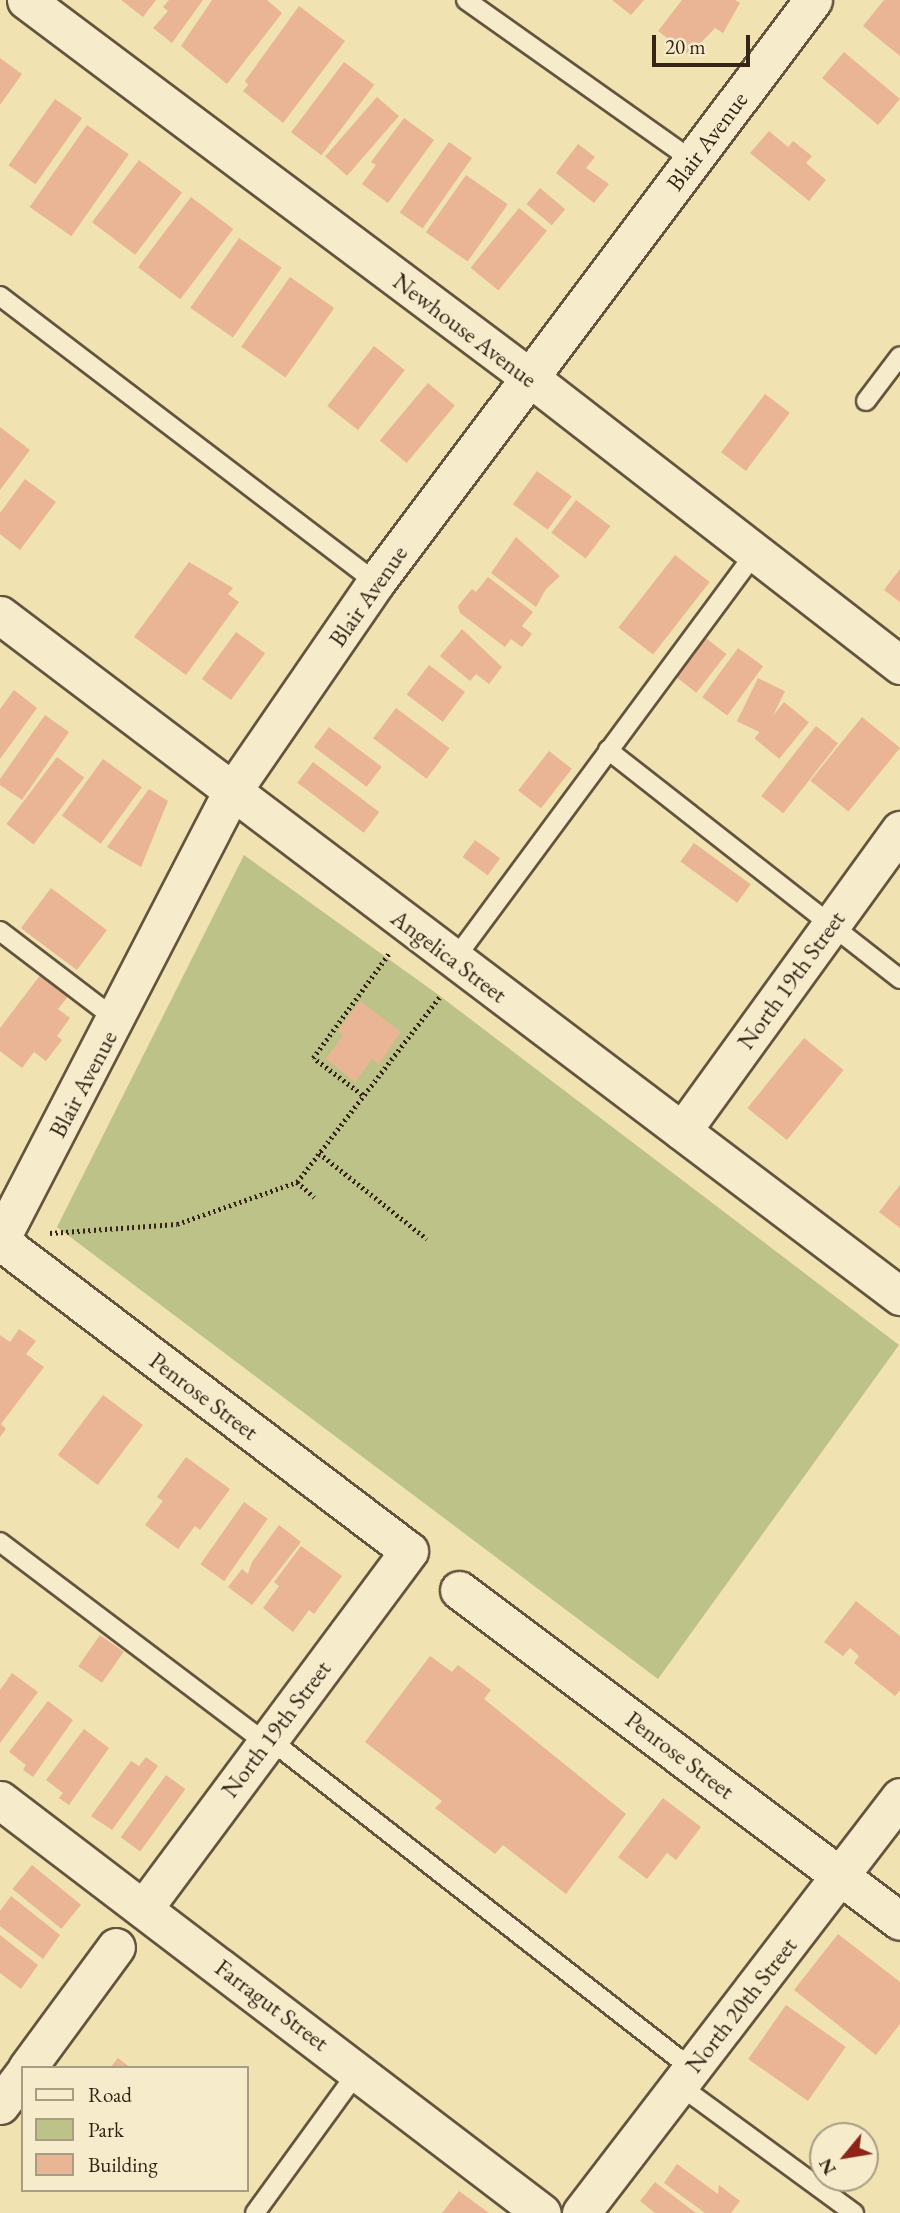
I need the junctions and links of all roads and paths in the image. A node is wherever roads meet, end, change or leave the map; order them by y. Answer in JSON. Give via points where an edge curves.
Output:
{"nodes":[{"id":1,"x":26,"y":0,"type":"edge"},
{"id":2,"x":466,"y":0,"type":"edge"},
{"id":3,"x":813,"y":0,"type":"edge"},
{"id":4,"x":692,"y":160,"type":"junction"},
{"id":5,"x":0,"y":296,"type":"edge"},
{"id":6,"x":900,"y":356,"type":"edge"},
{"id":7,"x":529,"y":377,"type":"junction"},
{"id":8,"x":866,"y":401,"type":"dead end"},
{"id":9,"x":755,"y":553,"type":"junction"},
{"id":10,"x":376,"y":582,"type":"junction"},
{"id":11,"x":0,"y":615,"type":"edge"},
{"id":12,"x":900,"y":665,"type":"edge"},
{"id":13,"x":608,"y":750,"type":"junction"},
{"id":14,"x":231,"y":793,"type":"junction"},
{"id":15,"x":900,"y":830,"type":"edge"},
{"id":16,"x":831,"y":925,"type":"junction"},
{"id":17,"x":0,"y":931,"type":"edge"},
{"id":18,"x":391,"y":951,"type":"dead end"},
{"id":19,"x":454,"y":960,"type":"junction"},
{"id":20,"x":900,"y":979,"type":"edge"},
{"id":21,"x":440,"y":996,"type":"dead end"},
{"id":22,"x":117,"y":1020,"type":"junction"},
{"id":23,"x":362,"y":1095,"type":"junction"},
{"id":24,"x":682,"y":1131,"type":"junction"},
{"id":25,"x":319,"y":1153,"type":"junction"},
{"id":26,"x":297,"y":1182,"type":"junction"},
{"id":27,"x":314,"y":1197,"type":"dead end"},
{"id":28,"x":50,"y":1233,"type":"dead end"},
{"id":29,"x":427,"y":1239,"type":"dead end"},
{"id":30,"x":0,"y":1241,"type":"edge"},
{"id":31,"x":900,"y":1296,"type":"edge"},
{"id":32,"x":0,"y":1542,"type":"edge"},
{"id":33,"x":409,"y":1551,"type":"joint"},
{"id":34,"x":459,"y":1590,"type":"dead end"},
{"id":35,"x":268,"y":1741,"type":"junction"},
{"id":36,"x":900,"y":1797,"type":"edge"},
{"id":37,"x":0,"y":1800,"type":"edge"},
{"id":38,"x":841,"y":1876,"type":"junction"},
{"id":39,"x":144,"y":1908,"type":"junction"},
{"id":40,"x":900,"y":1921,"type":"edge"},
{"id":41,"x":116,"y":1947,"type":"dead end"},
{"id":42,"x":28,"y":2066,"type":"edge"},
{"id":43,"x":358,"y":2071,"type":"junction"},
{"id":44,"x":21,"y":2077,"type":"edge"},
{"id":45,"x":686,"y":2077,"type":"junction"},
{"id":46,"x":0,"y":2105,"type":"edge"},
{"id":47,"x":255,"y":2213,"type":"edge"},
{"id":48,"x":542,"y":2213,"type":"edge"},
{"id":49,"x":582,"y":2213,"type":"edge"},
{"id":50,"x":854,"y":2213,"type":"edge"}],
"edges":[{"from":1,"to":7,"type":"street","name":"Newhouse Avenue"},
{"from":2,"to":4,"type":"lane"},
{"from":3,"to":4,"type":"street","name":"Blair Avenue"},
{"from":4,"to":7,"type":"street","name":"Blair Avenue"},
{"from":5,"to":10,"type":"lane"},
{"from":6,"to":8,"type":"lane"},
{"from":7,"to":9,"type":"street","name":"Newhouse Avenue"},
{"from":7,"to":10,"type":"street","name":"Blair Avenue"},
{"from":9,"to":12,"type":"street","name":"Newhouse Avenue"},
{"from":9,"to":13,"type":"lane"},
{"from":10,"to":14,"type":"street","name":"Blair Avenue"},
{"from":11,"to":14,"type":"street","name":"Angelica Street"},
{"from":13,"to":16,"type":"lane"},
{"from":13,"to":19,"type":"lane"},
{"from":14,"to":19,"type":"street","name":"Angelica Street"},
{"from":14,"to":22,"type":"street","name":"Blair Avenue"},
{"from":15,"to":16,"type":"street","name":"North 19th Street"},
{"from":16,"to":20,"type":"lane"},
{"from":16,"to":24,"type":"street","name":"North 19th Street"},
{"from":17,"to":22,"type":"lane"},
{"from":18,"to":23,"type":"path","via":[[313,1058]]},
{"from":19,"to":24,"type":"street","name":"Angelica Street"},
{"from":21,"to":23,"type":"path"},
{"from":22,"to":30,"type":"street","name":"Blair Avenue"},
{"from":23,"to":25,"type":"path"},
{"from":24,"to":31,"type":"street","name":"Angelica Street"},
{"from":25,"to":26,"type":"path"},
{"from":25,"to":29,"type":"path"},
{"from":26,"to":27,"type":"path"},
{"from":26,"to":28,"type":"path","via":[[202,1219]]},
{"from":30,"to":33,"type":"street","name":"Penrose Street"},
{"from":32,"to":35,"type":"lane"},
{"from":33,"to":35,"type":"street","name":"North 19th Street"},
{"from":34,"to":38,"type":"street","name":"Penrose Street"},
{"from":35,"to":39,"type":"street","name":"North 19th Street"},
{"from":35,"to":45,"type":"lane"},
{"from":36,"to":38,"type":"street","name":"North 20th Street"},
{"from":37,"to":39,"type":"street","name":"Farragut Street"},
{"from":38,"to":40,"type":"street","name":"Penrose Street"},
{"from":38,"to":45,"type":"street","name":"North 20th Street"},
{"from":39,"to":43,"type":"street","name":"Farragut Street"},
{"from":41,"to":42,"type":"street"},
{"from":43,"to":47,"type":"lane"},
{"from":43,"to":48,"type":"street","name":"Farragut Street"},
{"from":44,"to":46,"type":"street"},
{"from":45,"to":49,"type":"street","name":"North 20th Street"},
{"from":45,"to":50,"type":"lane"}]}
